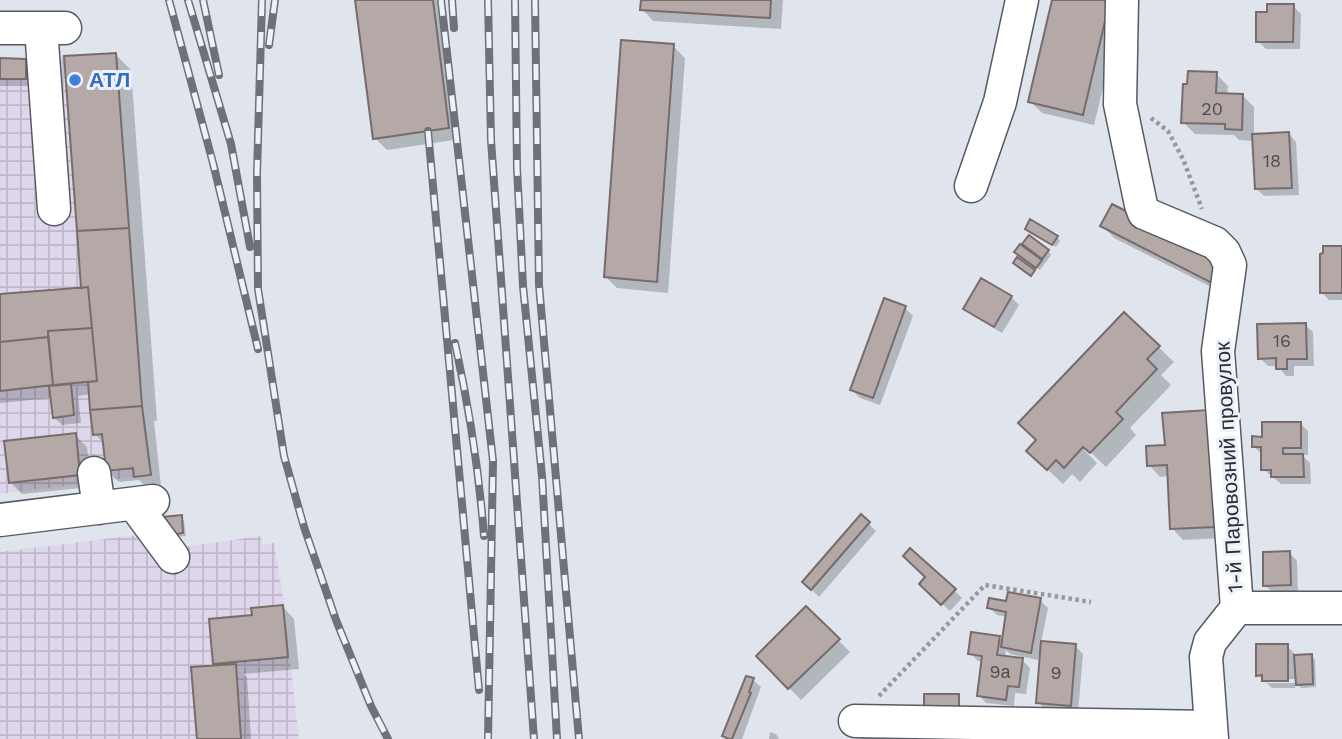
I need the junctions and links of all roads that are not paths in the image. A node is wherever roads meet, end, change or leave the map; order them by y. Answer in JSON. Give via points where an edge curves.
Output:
{"nodes":[{"id":1,"x":1022,"y":0,"type":"edge"},
{"id":2,"x":1122,"y":0,"type":"edge"},
{"id":3,"x":0,"y":28,"type":"edge"},
{"id":4,"x":971,"y":186,"type":"dead end"},
{"id":5,"x":54,"y":209,"type":"dead end"},
{"id":6,"x":94,"y":473,"type":"dead end"},
{"id":7,"x":99,"y":508,"type":"junction"},
{"id":8,"x":1,"y":513,"type":"edge"},
{"id":9,"x":173,"y":558,"type":"dead end"},
{"id":10,"x":1237,"y":608,"type":"junction"},
{"id":11,"x":1342,"y":608,"type":"edge"},
{"id":12,"x":855,"y":721,"type":"road end"},
{"id":13,"x":1211,"y":733,"type":"edge"}],
"edges":[{"from":1,"to":4,"type":"street","via":[[1000,102]]},
{"from":2,"to":10,"type":"street","name":"1-й Паровозний провулок","via":[[1120,104],[1144,213],[1215,243],[1230,265],[1218,351]]},
{"from":3,"to":5,"type":"street","via":[[53,28]]},
{"from":6,"to":7,"type":"street"},
{"from":7,"to":8,"type":"street"},
{"from":7,"to":9,"type":"street","via":[[143,503]]},
{"from":10,"to":11,"type":"street"},
{"from":10,"to":13,"type":"street","name":"1-й Паровозний провулок","via":[[1209,642]]},
{"from":12,"to":13,"type":"street","name":"1-й Паровозний провулок"}]}
